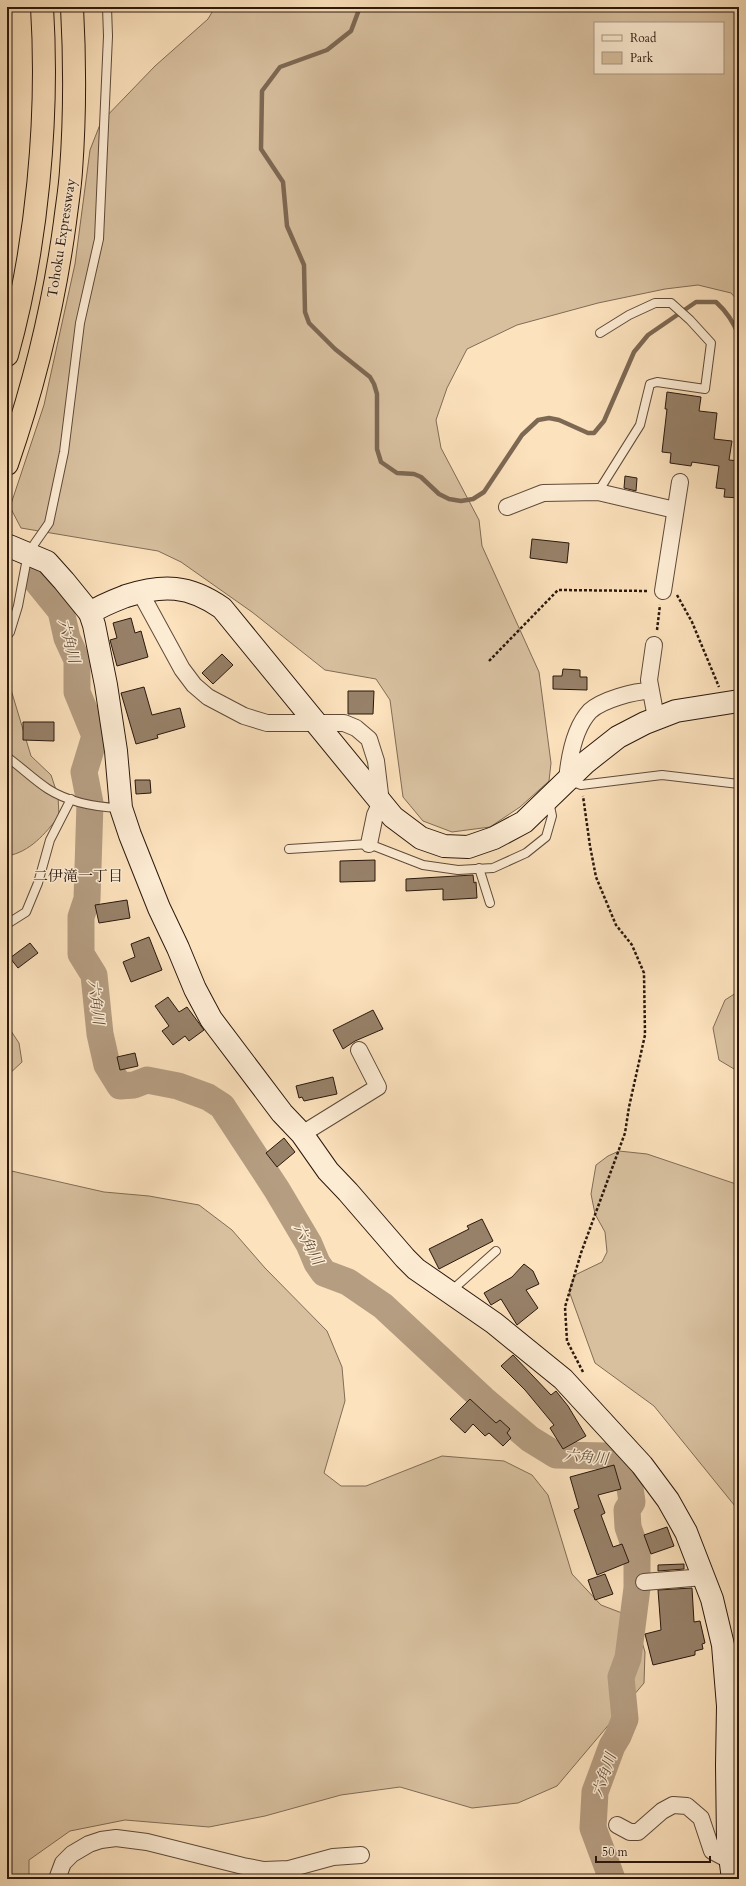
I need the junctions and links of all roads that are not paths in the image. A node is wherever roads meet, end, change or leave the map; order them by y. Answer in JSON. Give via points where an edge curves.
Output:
{"nodes":[{"id":1,"x":42,"y":7,"type":"edge"},
{"id":2,"x":72,"y":7,"type":"edge"},
{"id":3,"x":107,"y":7,"type":"edge"},
{"id":4,"x":600,"y":333,"type":"dead end"},
{"id":5,"x":7,"y":355,"type":"edge"},
{"id":6,"x":7,"y":464,"type":"edge"},
{"id":7,"x":680,"y":482,"type":"dead end"},
{"id":8,"x":598,"y":492,"type":"junction"},
{"id":9,"x":507,"y":507,"type":"dead end"},
{"id":10,"x":676,"y":510,"type":"junction"},
{"id":11,"x":19,"y":550,"type":"junction"},
{"id":12,"x":663,"y":591,"type":"road end"},
{"id":13,"x":140,"y":592,"type":"junction"},
{"id":14,"x":90,"y":613,"type":"junction"},
{"id":15,"x":7,"y":636,"type":"edge"},
{"id":16,"x":654,"y":645,"type":"road end"},
{"id":17,"x":650,"y":691,"type":"junction"},
{"id":18,"x":732,"y":702,"type":"edge"},
{"id":19,"x":656,"y":718,"type":"junction"},
{"id":20,"x":317,"y":723,"type":"junction"},
{"id":21,"x":7,"y":756,"type":"edge"},
{"id":22,"x":574,"y":783,"type":"junction"},
{"id":23,"x":739,"y":784,"type":"edge"},
{"id":24,"x":549,"y":798,"type":"junction"},
{"id":25,"x":71,"y":799,"type":"junction"},
{"id":26,"x":381,"y":802,"type":"junction"},
{"id":27,"x":121,"y":808,"type":"junction"},
{"id":28,"x":369,"y":844,"type":"junction"},
{"id":29,"x":289,"y":849,"type":"dead end"},
{"id":30,"x":479,"y":868,"type":"junction"},
{"id":31,"x":490,"y":903,"type":"dead end"},
{"id":32,"x":7,"y":924,"type":"edge"},
{"id":33,"x":359,"y":1050,"type":"dead end"},
{"id":34,"x":302,"y":1134,"type":"junction"},
{"id":35,"x":496,"y":1251,"type":"dead end"},
{"id":36,"x":449,"y":1293,"type":"junction"},
{"id":37,"x":704,"y":1577,"type":"junction"},
{"id":38,"x":644,"y":1582,"type":"dead end"},
{"id":39,"x":617,"y":1825,"type":"dead end"},
{"id":40,"x":361,"y":1855,"type":"dead end"},
{"id":41,"x":732,"y":1870,"type":"edge"},
{"id":42,"x":57,"y":1879,"type":"edge"}],
"edges":[{"from":1,"to":5,"type":"highway","via":[[43,100],[40,168],[29,252]]},
{"from":2,"to":6,"type":"highway","name":"Tohoku Expressway","via":[[75,100],[71,172],[60,256],[41,349]]},
{"from":3,"to":11,"type":"lane","via":[[99,239],[80,323],[64,452],[49,523]]},
{"from":4,"to":8,"type":"lane","via":[[655,303],[672,303],[711,343],[705,389],[658,382],[650,384],[640,425]]},
{"from":7,"to":10,"type":"street"},
{"from":8,"to":9,"type":"street","via":[[543,493]]},
{"from":8,"to":10,"type":"street"},
{"from":10,"to":12,"type":"street"},
{"from":11,"to":14,"type":"street","via":[[47,562]]},
{"from":11,"to":15,"type":"lane","via":[[18,606]]},
{"from":13,"to":14,"type":"street","via":[[104,604]]},
{"from":13,"to":20,"type":"street","via":[[161,588],[180,589],[209,599],[222,608]]},
{"from":13,"to":20,"type":"street","via":[[182,669],[194,685],[208,697],[244,716],[267,723]]},
{"from":14,"to":27,"type":"street","via":[[106,685]]},
{"from":16,"to":17,"type":"street"},
{"from":17,"to":19,"type":"street"},
{"from":17,"to":22,"type":"street","via":[[615,699],[590,711],[580,726],[569,759]]},
{"from":18,"to":19,"type":"street","via":[[676,710]]},
{"from":19,"to":22,"type":"street","via":[[618,737],[585,763]]},
{"from":20,"to":26,"type":"street"},
{"from":20,"to":26,"type":"street","via":[[344,723],[356,728],[369,739],[376,761]]},
{"from":21,"to":25,"type":"lane","via":[[49,789]]},
{"from":22,"to":23,"type":"lane","via":[[662,775]]},
{"from":22,"to":24,"type":"street"},
{"from":24,"to":26,"type":"street","via":[[524,822],[494,838],[468,847],[444,846],[421,838],[393,817]]},
{"from":24,"to":30,"type":"lane","via":[[552,816],[546,837],[526,853],[493,868]]},
{"from":25,"to":27,"type":"lane","via":[[98,807]]},
{"from":25,"to":32,"type":"lane","via":[[50,840],[26,912]]},
{"from":26,"to":28,"type":"street","via":[[375,815]]},
{"from":27,"to":34,"type":"street","via":[[159,908],[195,989],[212,1019],[282,1113]]},
{"from":28,"to":29,"type":"lane"},
{"from":28,"to":30,"type":"lane","via":[[423,865],[458,870]]},
{"from":30,"to":31,"type":"lane"},
{"from":33,"to":34,"type":"street","via":[[378,1088]]},
{"from":34,"to":36,"type":"street","via":[[328,1171],[405,1258]]},
{"from":35,"to":36,"type":"lane"},
{"from":36,"to":37,"type":"street","via":[[494,1323],[563,1379],[642,1465],[668,1500],[686,1532]]},
{"from":37,"to":38,"type":"street"},
{"from":37,"to":41,"type":"street","via":[[719,1621],[723,1645],[728,1706],[728,1841]]},
{"from":39,"to":41,"type":"street","via":[[630,1832],[638,1832],[662,1811],[673,1806],[687,1806],[701,1818],[712,1851]]},
{"from":40,"to":42,"type":"street","via":[[333,1857],[289,1869],[264,1870],[147,1842],[116,1838],[89,1844],[72,1854],[64,1863]]}]}
